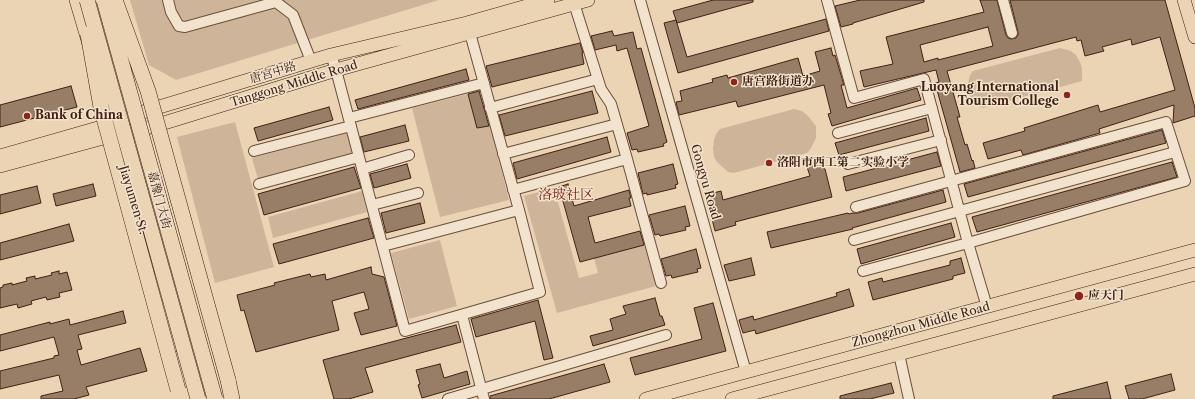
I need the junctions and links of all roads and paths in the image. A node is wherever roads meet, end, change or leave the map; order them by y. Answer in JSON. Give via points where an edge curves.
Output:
{"nodes":[{"id":1,"x":76,"y":0,"type":"edge"},
{"id":2,"x":82,"y":0,"type":"edge"},
{"id":3,"x":88,"y":0,"type":"edge"},
{"id":4,"x":104,"y":0,"type":"edge"},
{"id":5,"x":115,"y":0,"type":"edge"},
{"id":6,"x":168,"y":0,"type":"edge"},
{"id":7,"x":548,"y":0,"type":"edge"},
{"id":8,"x":588,"y":0,"type":"edge"},
{"id":9,"x":640,"y":0,"type":"edge"},
{"id":10,"x":826,"y":0,"type":"edge"},
{"id":11,"x":1002,"y":0,"type":"edge"},
{"id":12,"x":1184,"y":0,"type":"edge"},
{"id":13,"x":278,"y":1,"type":"edge"},
{"id":14,"x":574,"y":2,"type":"edge"},
{"id":15,"x":468,"y":28,"type":"junction"},
{"id":16,"x":1012,"y":33,"type":"dead end"},
{"id":17,"x":1195,"y":37,"type":"edge"},
{"id":18,"x":331,"y":55,"type":"junction"},
{"id":19,"x":311,"y":61,"type":"junction"},
{"id":20,"x":336,"y":70,"type":"junction"},
{"id":21,"x":598,"y":79,"type":"junction"},
{"id":22,"x":484,"y":83,"type":"junction"},
{"id":23,"x":490,"y":108,"type":"junction"},
{"id":24,"x":932,"y":108,"type":"junction"},
{"id":25,"x":146,"y":111,"type":"junction"},
{"id":26,"x":350,"y":122,"type":"junction"},
{"id":27,"x":617,"y":124,"type":"junction"},
{"id":28,"x":151,"y":127,"type":"junction"},
{"id":29,"x":113,"y":130,"type":"junction"},
{"id":30,"x":838,"y":133,"type":"dead end"},
{"id":31,"x":941,"y":140,"type":"junction"},
{"id":32,"x":254,"y":151,"type":"dead end"},
{"id":33,"x":1175,"y":152,"type":"junction"},
{"id":34,"x":503,"y":154,"type":"junction"},
{"id":35,"x":409,"y":155,"type":"dead end"},
{"id":36,"x":0,"y":156,"type":"edge"},
{"id":37,"x":359,"y":157,"type":"junction"},
{"id":38,"x":627,"y":159,"type":"junction"},
{"id":39,"x":848,"y":164,"type":"dead end"},
{"id":40,"x":0,"y":166,"type":"edge"},
{"id":41,"x":362,"y":169,"type":"junction"},
{"id":42,"x":952,"y":181,"type":"junction"},
{"id":43,"x":258,"y":184,"type":"dead end"},
{"id":44,"x":513,"y":190,"type":"junction"},
{"id":45,"x":418,"y":193,"type":"dead end"},
{"id":46,"x":372,"y":205,"type":"junction"},
{"id":47,"x":856,"y":206,"type":"dead end"},
{"id":48,"x":519,"y":210,"type":"junction"},
{"id":49,"x":960,"y":210,"type":"junction"},
{"id":50,"x":854,"y":240,"type":"dead end"},
{"id":51,"x":968,"y":243,"type":"junction"},
{"id":52,"x":383,"y":246,"type":"junction"},
{"id":53,"x":1195,"y":250,"type":"edge"},
{"id":54,"x":863,"y":271,"type":"dead end"},
{"id":55,"x":1195,"y":274,"type":"edge"},
{"id":56,"x":661,"y":283,"type":"dead end"},
{"id":57,"x":987,"y":307,"type":"junction"},
{"id":58,"x":462,"y":315,"type":"junction"},
{"id":59,"x":666,"y":336,"type":"dead end"},
{"id":60,"x":899,"y":354,"type":"junction"},
{"id":61,"x":746,"y":372,"type":"junction"},
{"id":62,"x":179,"y":394,"type":"edge"},
{"id":63,"x":483,"y":394,"type":"edge"},
{"id":64,"x":191,"y":399,"type":"edge"},
{"id":65,"x":198,"y":399,"type":"edge"},
{"id":66,"x":215,"y":399,"type":"edge"},
{"id":67,"x":226,"y":399,"type":"edge"},
{"id":68,"x":232,"y":399,"type":"edge"},
{"id":69,"x":448,"y":399,"type":"edge"},
{"id":70,"x":646,"y":399,"type":"edge"},
{"id":71,"x":732,"y":399,"type":"edge"},
{"id":72,"x":909,"y":399,"type":"edge"}],
"edges":[{"from":1,"to":29,"type":"main road","name":"Jiayumen St."},
{"from":2,"to":62,"type":"highway","bridge":true,"via":[[101,107]]},
{"from":3,"to":65,"type":"highway","name":"嘉豫门大街","bridge":true},
{"from":4,"to":66,"type":"highway","name":"嘉豫门大街","bridge":true},
{"from":5,"to":25,"type":"main road"},
{"from":5,"to":68,"type":"highway","bridge":true,"via":[[148,92]]},
{"from":6,"to":13,"type":"street","via":[[179,26],[185,27]]},
{"from":7,"to":15,"type":"main road","name":"唐宫中路"},
{"from":8,"to":14,"type":"main road","name":"Tanggong Middle Road"},
{"from":9,"to":61,"type":"street","name":"Gongyu Road"},
{"from":10,"to":24,"type":"street","via":[[854,98],[924,79]]},
{"from":11,"to":16,"type":"street"},
{"from":12,"to":17,"type":"main road"},
{"from":13,"to":19,"type":"street","via":[[293,15]]},
{"from":14,"to":15,"type":"main road","name":"Tanggong Middle Road"},
{"from":14,"to":21,"type":"street"},
{"from":15,"to":18,"type":"main road","name":"唐宫中路"},
{"from":15,"to":20,"type":"main road","name":"Tanggong Middle Road"},
{"from":15,"to":22,"type":"street"},
{"from":18,"to":19,"type":"main road","name":"唐宫中路"},
{"from":18,"to":20,"type":"street"},
{"from":19,"to":25,"type":"main road","name":"唐宫中路"},
{"from":20,"to":26,"type":"street"},
{"from":20,"to":28,"type":"main road","name":"Tanggong Middle Road"},
{"from":21,"to":23,"type":"street"},
{"from":21,"to":27,"type":"street","via":[[611,104]]},
{"from":22,"to":23,"type":"street"},
{"from":22,"to":26,"type":"street"},
{"from":23,"to":34,"type":"street"},
{"from":24,"to":30,"type":"street"},
{"from":24,"to":31,"type":"street"},
{"from":25,"to":28,"type":"main road"},
{"from":25,"to":29,"type":"main road","name":"唐宫中路"},
{"from":26,"to":32,"type":"street"},
{"from":26,"to":37,"type":"street"},
{"from":27,"to":34,"type":"street"},
{"from":27,"to":38,"type":"street"},
{"from":28,"to":29,"type":"main road","name":"Tanggong Middle Road"},
{"from":28,"to":67,"type":"main road"},
{"from":29,"to":36,"type":"main road","name":"唐宫中路"},
{"from":29,"to":40,"type":"main road","name":"Tanggong Middle Road"},
{"from":29,"to":64,"type":"main road","name":"Jiayumen St."},
{"from":31,"to":39,"type":"street"},
{"from":31,"to":42,"type":"street"},
{"from":33,"to":42,"type":"street","via":[[1166,122]]},
{"from":33,"to":49,"type":"street"},
{"from":33,"to":51,"type":"street","via":[[1185,181]]},
{"from":34,"to":44,"type":"street"},
{"from":35,"to":41,"type":"street"},
{"from":37,"to":41,"type":"street"},
{"from":37,"to":43,"type":"street"},
{"from":38,"to":44,"type":"street"},
{"from":38,"to":56,"type":"street"},
{"from":41,"to":46,"type":"street"},
{"from":42,"to":47,"type":"street"},
{"from":42,"to":49,"type":"street"},
{"from":44,"to":48,"type":"street"},
{"from":45,"to":46,"type":"street"},
{"from":46,"to":52,"type":"street"},
{"from":48,"to":52,"type":"street"},
{"from":48,"to":58,"type":"street","via":[[540,292]]},
{"from":49,"to":50,"type":"street"},
{"from":49,"to":51,"type":"street"},
{"from":51,"to":54,"type":"street"},
{"from":51,"to":57,"type":"street"},
{"from":52,"to":58,"type":"street","via":[[405,331]]},
{"from":53,"to":57,"type":"main road","name":"Zhongzhou Middle Road"},
{"from":55,"to":60,"type":"main road","name":"Zhongzhou Middle Road"},
{"from":57,"to":61,"type":"main road","name":"Zhongzhou Middle Road"},
{"from":58,"to":63,"type":"street"},
{"from":59,"to":63,"type":"street"},
{"from":60,"to":71,"type":"main road","name":"Zhongzhou Middle Road"},
{"from":60,"to":72,"type":"street"},
{"from":61,"to":70,"type":"main road","name":"Zhongzhou Middle Road"},
{"from":63,"to":69,"type":"street"}]}
